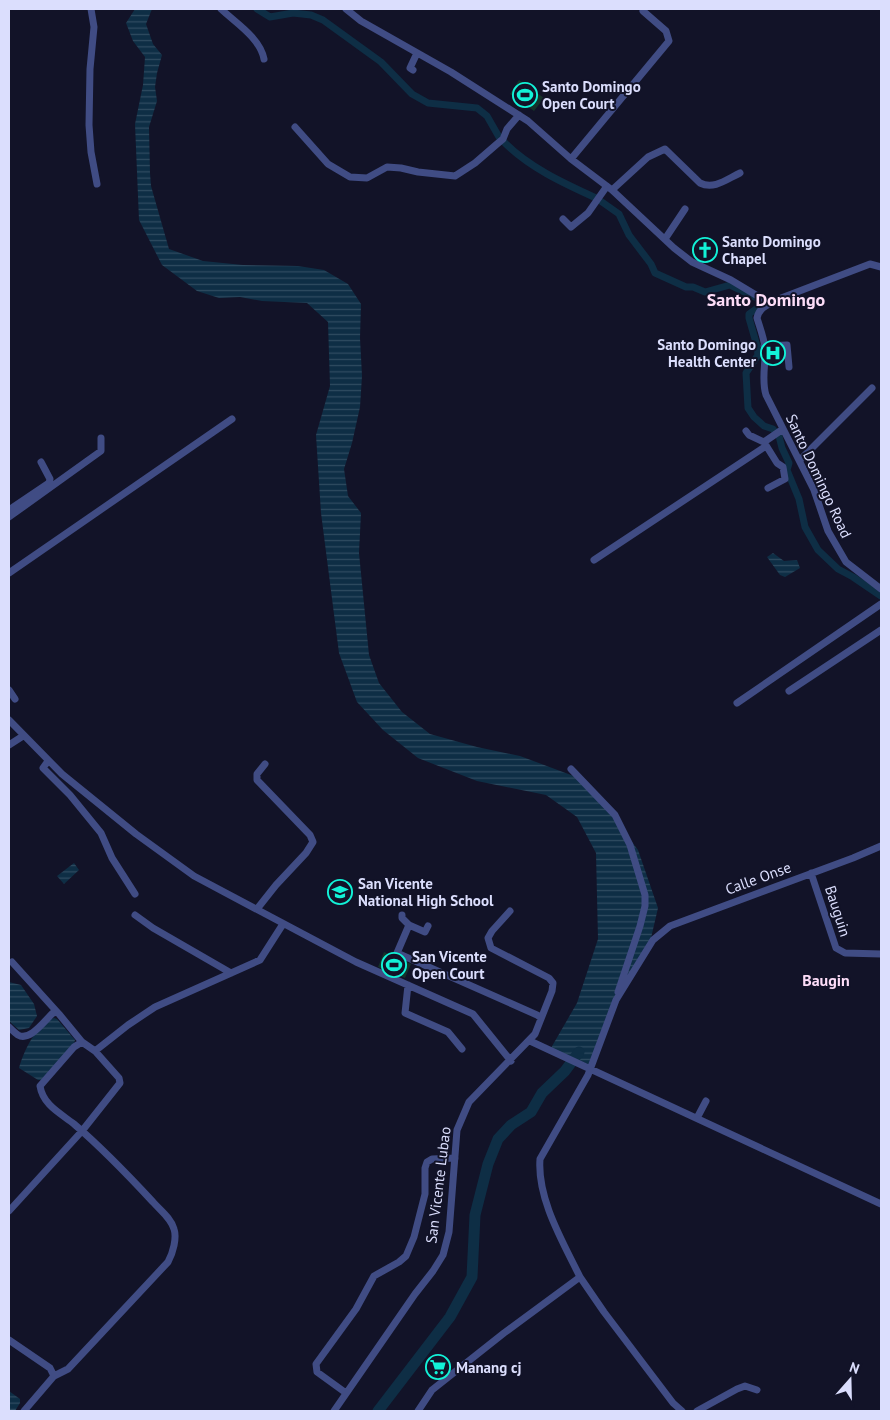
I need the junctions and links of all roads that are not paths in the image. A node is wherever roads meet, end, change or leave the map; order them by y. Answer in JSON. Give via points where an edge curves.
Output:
{"nodes":[{"id":1,"x":91,"y":9,"type":"edge"},
{"id":2,"x":221,"y":9,"type":"edge"},
{"id":3,"x":346,"y":9,"type":"edge"},
{"id":4,"x":643,"y":11,"type":"dead end"},
{"id":5,"x":417,"y":53,"type":"junction"},
{"id":6,"x":264,"y":59,"type":"dead end"},
{"id":7,"x":413,"y":70,"type":"dead end"},
{"id":8,"x":519,"y":115,"type":"junction"},
{"id":9,"x":295,"y":127,"type":"dead end"},
{"id":10,"x":571,"y":159,"type":"junction"},
{"id":11,"x":740,"y":173,"type":"dead end"},
{"id":12,"x":98,"y":184,"type":"dead end"},
{"id":13,"x":609,"y":188,"type":"junction"},
{"id":14,"x":685,"y":209,"type":"dead end"},
{"id":15,"x":563,"y":219,"type":"dead end"},
{"id":16,"x":665,"y":239,"type":"junction"},
{"id":17,"x":881,"y":267,"type":"edge"},
{"id":18,"x":771,"y":304,"type":"junction"},
{"id":19,"x":764,"y":346,"type":"junction"},
{"id":20,"x":790,"y":367,"type":"dead end"},
{"id":21,"x":872,"y":388,"type":"dead end"},
{"id":22,"x":232,"y":419,"type":"dead end"},
{"id":23,"x":746,"y":430,"type":"dead end"},
{"id":24,"x":779,"y":432,"type":"junction"},
{"id":25,"x":102,"y":438,"type":"dead end"},
{"id":26,"x":765,"y":444,"type":"junction"},
{"id":27,"x":800,"y":460,"type":"junction"},
{"id":28,"x":41,"y":462,"type":"dead end"},
{"id":29,"x":768,"y":488,"type":"dead end"},
{"id":30,"x":9,"y":510,"type":"edge"},
{"id":31,"x":9,"y":517,"type":"edge"},
{"id":32,"x":594,"y":560,"type":"dead end"},
{"id":33,"x":9,"y":573,"type":"edge"},
{"id":34,"x":881,"y":589,"type":"edge"},
{"id":35,"x":881,"y":604,"type":"edge"},
{"id":36,"x":881,"y":630,"type":"edge"},
{"id":37,"x":9,"y":690,"type":"edge"},
{"id":38,"x":789,"y":691,"type":"dead end"},
{"id":39,"x":15,"y":699,"type":"dead end"},
{"id":40,"x":737,"y":703,"type":"dead end"},
{"id":41,"x":9,"y":720,"type":"edge"},
{"id":42,"x":23,"y":736,"type":"junction"},
{"id":43,"x":9,"y":745,"type":"edge"},
{"id":44,"x":48,"y":761,"type":"junction"},
{"id":45,"x":265,"y":764,"type":"dead end"},
{"id":46,"x":571,"y":769,"type":"dead end"},
{"id":47,"x":881,"y":846,"type":"edge"},
{"id":48,"x":811,"y":873,"type":"junction"},
{"id":49,"x":135,"y":894,"type":"dead end"},
{"id":50,"x":256,"y":909,"type":"junction"},
{"id":51,"x":510,"y":911,"type":"dead end"},
{"id":52,"x":402,"y":914,"type":"dead end"},
{"id":53,"x":135,"y":915,"type":"dead end"},
{"id":54,"x":283,"y":924,"type":"junction"},
{"id":55,"x":409,"y":925,"type":"junction"},
{"id":56,"x":428,"y":926,"type":"dead end"},
{"id":57,"x":881,"y":954,"type":"edge"},
{"id":58,"x":12,"y":962,"type":"dead end"},
{"id":59,"x":230,"y":973,"type":"junction"},
{"id":60,"x":408,"y":985,"type":"junction"},
{"id":61,"x":616,"y":1000,"type":"junction"},
{"id":62,"x":58,"y":1012,"type":"junction"},
{"id":63,"x":541,"y":1018,"type":"junction"},
{"id":64,"x":9,"y":1027,"type":"edge"},
{"id":65,"x":530,"y":1041,"type":"junction"},
{"id":66,"x":82,"y":1042,"type":"junction"},
{"id":67,"x":462,"y":1049,"type":"dead end"},
{"id":68,"x":95,"y":1051,"type":"junction"},
{"id":69,"x":511,"y":1061,"type":"junction"},
{"id":70,"x":590,"y":1069,"type":"junction"},
{"id":71,"x":706,"y":1101,"type":"dead end"},
{"id":72,"x":697,"y":1118,"type":"junction"},
{"id":73,"x":82,"y":1131,"type":"junction"},
{"id":74,"x":455,"y":1158,"type":"junction"},
{"id":75,"x":881,"y":1204,"type":"edge"},
{"id":76,"x":9,"y":1211,"type":"edge"},
{"id":77,"x":580,"y":1277,"type":"junction"},
{"id":78,"x":9,"y":1340,"type":"edge"},
{"id":79,"x":54,"y":1376,"type":"junction"},
{"id":80,"x":757,"y":1390,"type":"dead end"},
{"id":81,"x":345,"y":1395,"type":"junction"},
{"id":82,"x":24,"y":1411,"type":"edge"},
{"id":83,"x":334,"y":1411,"type":"edge"},
{"id":84,"x":418,"y":1411,"type":"edge"},
{"id":85,"x":682,"y":1411,"type":"edge"},
{"id":86,"x":697,"y":1411,"type":"edge"}],
"edges":[{"from":1,"to":12,"type":"street","via":[[94,27],[89,124]]},
{"from":2,"to":6,"type":"street","via":[[262,50]]},
{"from":3,"to":5,"type":"street"},
{"from":4,"to":10,"type":"street","via":[[666,31],[669,41]]},
{"from":5,"to":7,"type":"street","via":[[410,68]]},
{"from":5,"to":8,"type":"street"},
{"from":8,"to":9,"type":"street","via":[[498,144],[455,176],[387,167],[367,178],[350,176],[328,164]]},
{"from":8,"to":10,"type":"street"},
{"from":10,"to":13,"type":"street"},
{"from":11,"to":13,"type":"street","via":[[706,186],[665,149],[648,157]]},
{"from":13,"to":15,"type":"street","via":[[572,227]]},
{"from":13,"to":16,"type":"street"},
{"from":14,"to":16,"type":"street"},
{"from":16,"to":18,"type":"street","via":[[692,262]]},
{"from":17,"to":18,"type":"street","name":"Santo Domingo Road","via":[[870,264]]},
{"from":18,"to":19,"type":"street","name":"Santo Domingo Road","via":[[763,307],[757,318]]},
{"from":19,"to":20,"type":"street","via":[[787,345]]},
{"from":19,"to":24,"type":"street","name":"Santo Domingo Road","via":[[763,386]]},
{"from":21,"to":27,"type":"street"},
{"from":22,"to":33,"type":"street"},
{"from":23,"to":26,"type":"street"},
{"from":24,"to":26,"type":"street"},
{"from":24,"to":27,"type":"street","name":"Santo Domingo Road"},
{"from":25,"to":31,"type":"street","via":[[101,451]]},
{"from":26,"to":29,"type":"street","via":[[783,467],[785,479]]},
{"from":26,"to":32,"type":"street"},
{"from":27,"to":34,"type":"street","name":"Santo Domingo Road","via":[[828,531],[846,562]]},
{"from":28,"to":30,"type":"street","via":[[50,478],[49,483]]},
{"from":35,"to":40,"type":"street"},
{"from":36,"to":38,"type":"street"},
{"from":37,"to":39,"type":"street"},
{"from":41,"to":42,"type":"street"},
{"from":42,"to":43,"type":"street"},
{"from":42,"to":44,"type":"street"},
{"from":44,"to":49,"type":"street","via":[[43,768],[101,833],[112,858]]},
{"from":44,"to":50,"type":"street","via":[[136,834],[194,876]]},
{"from":45,"to":50,"type":"street","via":[[257,774],[257,780],[313,842]]},
{"from":46,"to":61,"type":"street","via":[[615,815],[630,845],[645,895],[642,919]]},
{"from":47,"to":48,"type":"street","name":"Calle Onse"},
{"from":48,"to":57,"type":"street","name":"Bauguin","via":[[836,948],[845,953]]},
{"from":48,"to":61,"type":"street","name":"Calle Onse","via":[[670,926],[650,945]]},
{"from":50,"to":54,"type":"street"},
{"from":51,"to":63,"type":"street","name":"San Vicente Lubao","via":[[492,931],[488,943],[491,948],[553,982]]},
{"from":52,"to":55,"type":"street"},
{"from":53,"to":59,"type":"street"},
{"from":54,"to":59,"type":"street","via":[[260,960]]},
{"from":54,"to":60,"type":"street"},
{"from":55,"to":56,"type":"street","via":[[424,932]]},
{"from":55,"to":63,"type":"street","via":[[397,953]]},
{"from":58,"to":62,"type":"street"},
{"from":59,"to":68,"type":"street","via":[[155,1007]]},
{"from":60,"to":67,"type":"street","via":[[405,1013],[448,1032]]},
{"from":60,"to":69,"type":"street","via":[[473,1014]]},
{"from":61,"to":70,"type":"street"},
{"from":62,"to":64,"type":"street","via":[[26,1037],[19,1036]]},
{"from":62,"to":66,"type":"street"},
{"from":63,"to":65,"type":"street","name":"San Vicente Lubao"},
{"from":65,"to":69,"type":"street","name":"San Vicente Lubao"},
{"from":65,"to":70,"type":"street"},
{"from":66,"to":68,"type":"street"},
{"from":66,"to":73,"type":"street","via":[[40,1086],[47,1103]]},
{"from":68,"to":73,"type":"street","via":[[120,1083]]},
{"from":69,"to":74,"type":"street","name":"San Vicente Lubao","via":[[469,1102],[457,1130]]},
{"from":70,"to":72,"type":"street"},
{"from":70,"to":77,"type":"street","via":[[540,1159],[539,1172],[552,1218]]},
{"from":71,"to":72,"type":"street"},
{"from":72,"to":75,"type":"street"},
{"from":73,"to":76,"type":"street"},
{"from":73,"to":79,"type":"street","via":[[170,1221],[175,1237],[168,1262],[68,1370]]},
{"from":74,"to":81,"type":"street","name":"San Vicente Lubao","via":[[449,1232],[443,1255]]},
{"from":74,"to":81,"type":"street","via":[[427,1162],[425,1194],[406,1256],[374,1276],[359,1304],[316,1364],[317,1372]]},
{"from":77,"to":84,"type":"street","via":[[432,1390]]},
{"from":77,"to":85,"type":"street"},
{"from":78,"to":79,"type":"street","via":[[50,1368]]},
{"from":79,"to":82,"type":"street"},
{"from":80,"to":86,"type":"street","via":[[745,1386]]},
{"from":81,"to":83,"type":"street","name":"San Vicente Lubao"}]}
